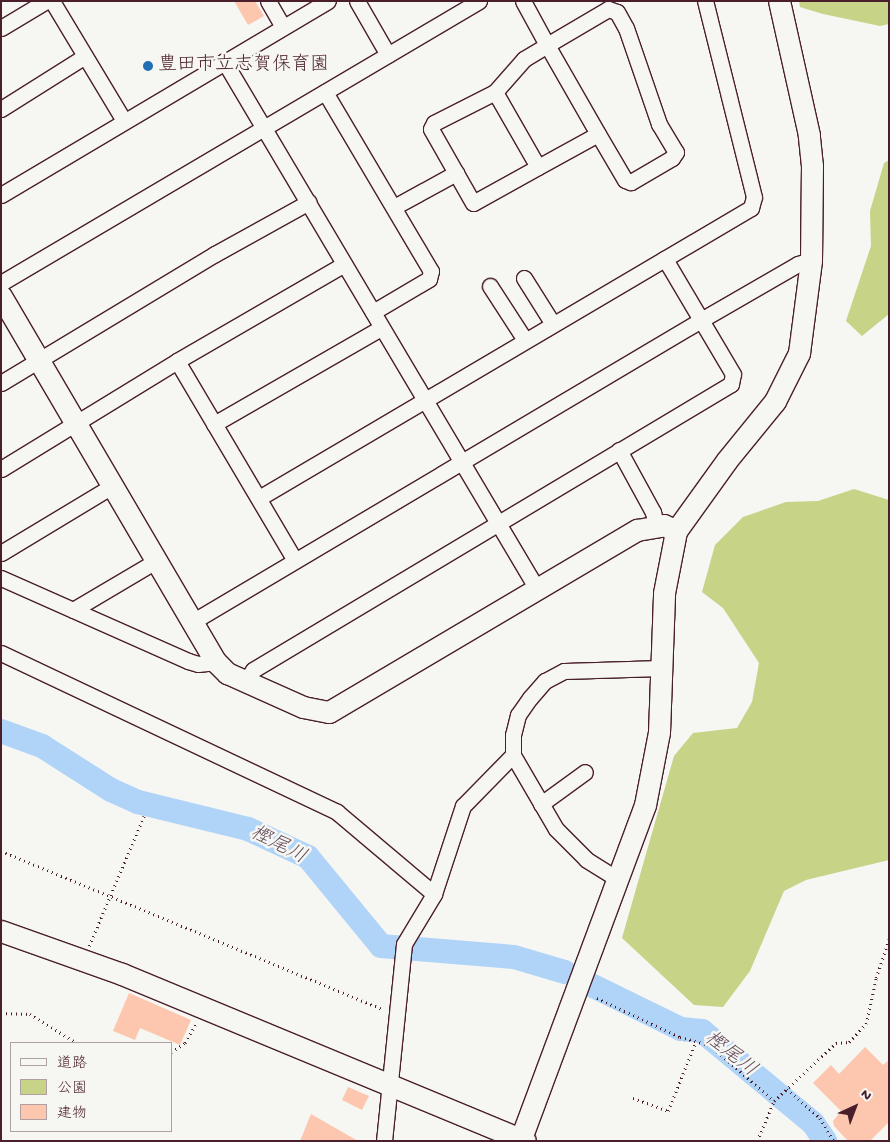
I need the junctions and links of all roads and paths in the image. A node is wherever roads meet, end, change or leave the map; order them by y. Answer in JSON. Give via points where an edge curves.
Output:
{"nodes":[{"id":1,"x":46,"y":1,"type":"edge"},
{"id":2,"x":52,"y":1,"type":"edge"},
{"id":3,"x":268,"y":1,"type":"edge"},
{"id":4,"x":328,"y":1,"type":"edge"},
{"id":5,"x":357,"y":1,"type":"edge"},
{"id":6,"x":479,"y":1,"type":"edge"},
{"id":7,"x":523,"y":1,"type":"edge"},
{"id":8,"x":705,"y":1,"type":"edge"},
{"id":9,"x":779,"y":1,"type":"edge"},
{"id":10,"x":1,"y":28,"type":"edge"},
{"id":11,"x":283,"y":28,"type":"junction"},
{"id":12,"x":548,"y":45,"type":"junction"},
{"id":13,"x":388,"y":54,"type":"junction"},
{"id":14,"x":85,"y":56,"type":"junction"},
{"id":15,"x":224,"y":62,"type":"junction"},
{"id":16,"x":325,"y":92,"type":"junction"},
{"id":17,"x":495,"y":92,"type":"junction"},
{"id":18,"x":1,"y":109,"type":"edge"},
{"id":19,"x":124,"y":121,"type":"junction"},
{"id":20,"x":265,"y":128,"type":"junction"},
{"id":21,"x":598,"y":134,"type":"junction"},
{"id":22,"x":538,"y":167,"type":"junction"},
{"id":23,"x":456,"y":173,"type":"junction"},
{"id":24,"x":1,"y":194,"type":"edge"},
{"id":25,"x":308,"y":202,"type":"junction"},
{"id":26,"x":394,"y":208,"type":"junction"},
{"id":27,"x":665,"y":259,"type":"junction"},
{"id":28,"x":811,"y":260,"type":"junction"},
{"id":29,"x":344,"y":264,"type":"junction"},
{"id":30,"x":524,"y":278,"type":"dead end"},
{"id":31,"x":1,"y":283,"type":"edge"},
{"id":32,"x":490,"y":286,"type":"dead end"},
{"id":33,"x":1,"y":296,"type":"edge"},
{"id":34,"x":373,"y":312,"type":"junction"},
{"id":35,"x":701,"y":320,"type":"junction"},
{"id":36,"x":553,"y":324,"type":"junction"},
{"id":37,"x":381,"y":328,"type":"junction"},
{"id":38,"x":525,"y":340,"type":"junction"},
{"id":39,"x":39,"y":361,"type":"junction"},
{"id":40,"x":177,"y":361,"type":"junction"},
{"id":41,"x":1,"y":383,"type":"edge"},
{"id":42,"x":425,"y":400,"type":"junction"},
{"id":43,"x":214,"y":424,"type":"junction"},
{"id":44,"x":76,"y":425,"type":"junction"},
{"id":45,"x":620,"y":450,"type":"junction"},
{"id":46,"x":460,"y":462,"type":"junction"},
{"id":47,"x":1,"y":469,"type":"edge"},
{"id":48,"x":112,"y":486,"type":"junction"},
{"id":49,"x":259,"y":498,"type":"junction"},
{"id":50,"x":497,"y":524,"type":"junction"},
{"id":51,"x":666,"y":528,"type":"junction"},
{"id":52,"x":1,"y":553,"type":"edge"},
{"id":53,"x":294,"y":560,"type":"junction"},
{"id":54,"x":156,"y":561,"type":"junction"},
{"id":55,"x":1,"y":578,"type":"edge"},
{"id":56,"x":537,"y":589,"type":"junction"},
{"id":57,"x":73,"y":610,"type":"junction"},
{"id":58,"x":192,"y":622,"type":"junction"},
{"id":59,"x":1,"y":653,"type":"edge"},
{"id":60,"x":216,"y":662,"type":"junction"},
{"id":61,"x":661,"y":668,"type":"junction"},
{"id":62,"x":245,"y":682,"type":"junction"},
{"id":63,"x":513,"y":756,"type":"junction"},
{"id":64,"x":585,"y":772,"type":"dead end"},
{"id":65,"x":541,"y":804,"type":"junction"},
{"id":66,"x":144,"y":816,"type":"dead end"},
{"id":67,"x":1,"y":851,"type":"edge"},
{"id":68,"x":619,"y":880,"type":"junction"},
{"id":69,"x":434,"y":894,"type":"junction"},
{"id":70,"x":109,"y":896,"type":"junction"},
{"id":71,"x":1,"y":931,"type":"edge"},
{"id":72,"x":889,"y":939,"type":"edge"},
{"id":73,"x":84,"y":959,"type":"junction"},
{"id":74,"x":597,"y":998,"type":"dead end"},
{"id":75,"x":203,"y":1008,"type":"junction"},
{"id":76,"x":1,"y":1013,"type":"edge"},
{"id":77,"x":398,"y":1015,"type":"junction"},
{"id":78,"x":696,"y":1041,"type":"junction"},
{"id":79,"x":75,"y":1042,"type":"edge"},
{"id":80,"x":172,"y":1051,"type":"edge"},
{"id":81,"x":391,"y":1086,"type":"junction"},
{"id":82,"x":787,"y":1089,"type":"junction"},
{"id":83,"x":633,"y":1098,"type":"dead end"},
{"id":84,"x":774,"y":1101,"type":"junction"},
{"id":85,"x":522,"y":1140,"type":"edge"},
{"id":86,"x":384,"y":1141,"type":"edge"},
{"id":87,"x":758,"y":1141,"type":"edge"},
{"id":88,"x":834,"y":1141,"type":"edge"}],
"edges":[{"from":1,"to":10,"type":"street"},
{"from":2,"to":14,"type":"street"},
{"from":3,"to":11,"type":"street"},
{"from":4,"to":11,"type":"street"},
{"from":5,"to":13,"type":"street"},
{"from":6,"to":13,"type":"street"},
{"from":7,"to":12,"type":"street"},
{"from":8,"to":27,"type":"street","via":[[754,204]]},
{"from":9,"to":28,"type":"street","via":[[809,135],[812,166]]},
{"from":11,"to":15,"type":"street"},
{"from":12,"to":17,"type":"street","via":[[517,64]]},
{"from":12,"to":21,"type":"street"},
{"from":12,"to":21,"type":"street","via":[[608,9],[617,12],[626,28],[659,124],[676,152],[672,158],[630,182]]},
{"from":13,"to":16,"type":"street"},
{"from":14,"to":18,"type":"street"},
{"from":14,"to":19,"type":"street"},
{"from":15,"to":19,"type":"street"},
{"from":15,"to":20,"type":"street"},
{"from":16,"to":20,"type":"street"},
{"from":16,"to":26,"type":"street"},
{"from":17,"to":22,"type":"street"},
{"from":17,"to":23,"type":"street","via":[[432,126]]},
{"from":19,"to":24,"type":"street"},
{"from":20,"to":25,"type":"street"},
{"from":20,"to":31,"type":"street"},
{"from":21,"to":22,"type":"street"},
{"from":22,"to":23,"type":"street","via":[[477,203],[471,201]]},
{"from":23,"to":26,"type":"street"},
{"from":25,"to":29,"type":"street"},
{"from":25,"to":39,"type":"street","via":[[215,254]]},
{"from":26,"to":34,"type":"street","via":[[430,275],[429,279]]},
{"from":27,"to":35,"type":"street"},
{"from":27,"to":36,"type":"street"},
{"from":28,"to":35,"type":"street","via":[[798,264]]},
{"from":28,"to":51,"type":"street","via":[[802,338],[790,376],[775,401]]},
{"from":29,"to":34,"type":"street"},
{"from":29,"to":40,"type":"street"},
{"from":30,"to":36,"type":"street"},
{"from":32,"to":38,"type":"street"},
{"from":33,"to":39,"type":"street"},
{"from":34,"to":37,"type":"street"},
{"from":35,"to":45,"type":"street","via":[[734,374],[731,384]]},
{"from":35,"to":46,"type":"street"},
{"from":36,"to":38,"type":"street"},
{"from":37,"to":42,"type":"street"},
{"from":37,"to":43,"type":"street"},
{"from":38,"to":42,"type":"street"},
{"from":39,"to":41,"type":"street"},
{"from":39,"to":44,"type":"street"},
{"from":40,"to":43,"type":"street"},
{"from":40,"to":44,"type":"street"},
{"from":42,"to":46,"type":"street"},
{"from":42,"to":49,"type":"street"},
{"from":43,"to":49,"type":"street"},
{"from":44,"to":47,"type":"street"},
{"from":44,"to":48,"type":"street"},
{"from":45,"to":50,"type":"street"},
{"from":45,"to":51,"type":"street","via":[[653,512]]},
{"from":46,"to":50,"type":"street"},
{"from":46,"to":53,"type":"street"},
{"from":48,"to":52,"type":"street"},
{"from":48,"to":54,"type":"street"},
{"from":49,"to":53,"type":"street"},
{"from":50,"to":56,"type":"street"},
{"from":50,"to":62,"type":"street","via":[[252,670]]},
{"from":51,"to":56,"type":"street","via":[[637,530]]},
{"from":51,"to":61,"type":"street"},
{"from":53,"to":58,"type":"street"},
{"from":54,"to":57,"type":"street"},
{"from":54,"to":58,"type":"street"},
{"from":55,"to":57,"type":"street"},
{"from":56,"to":62,"type":"street","via":[[329,712],[303,707]]},
{"from":57,"to":60,"type":"street","via":[[188,661],[198,664]]},
{"from":58,"to":60,"type":"street"},
{"from":59,"to":69,"type":"street","via":[[337,812]]},
{"from":60,"to":62,"type":"street","via":[[227,673]]},
{"from":61,"to":63,"type":"street","via":[[564,671],[545,681],[518,715],[513,735]]},
{"from":61,"to":68,"type":"street","via":[[656,758],[645,805]]},
{"from":63,"to":65,"type":"street"},
{"from":63,"to":69,"type":"street","via":[[462,806]]},
{"from":64,"to":65,"type":"street"},
{"from":65,"to":68,"type":"street","via":[[556,829],[586,859]]},
{"from":66,"to":70,"type":"path"},
{"from":67,"to":70,"type":"path"},
{"from":68,"to":85,"type":"street"},
{"from":69,"to":77,"type":"street","via":[[403,951]]},
{"from":70,"to":73,"type":"path"},
{"from":70,"to":77,"type":"path"},
{"from":71,"to":73,"type":"street"},
{"from":72,"to":82,"type":"path","via":[[878,968],[866,1024],[849,1042],[836,1043]]},
{"from":73,"to":75,"type":"street"},
{"from":74,"to":78,"type":"path","via":[[680,1037]]},
{"from":75,"to":80,"type":"path","via":[[184,1043]]},
{"from":75,"to":81,"type":"street"},
{"from":76,"to":79,"type":"path","via":[[30,1014]]},
{"from":77,"to":81,"type":"street"},
{"from":78,"to":83,"type":"path","via":[[668,1111]]},
{"from":78,"to":84,"type":"path","via":[[718,1051]]},
{"from":81,"to":85,"type":"street"},
{"from":81,"to":86,"type":"street"},
{"from":82,"to":84,"type":"path"},
{"from":82,"to":88,"type":"path","via":[[820,1118]]},
{"from":84,"to":87,"type":"path"}]}
